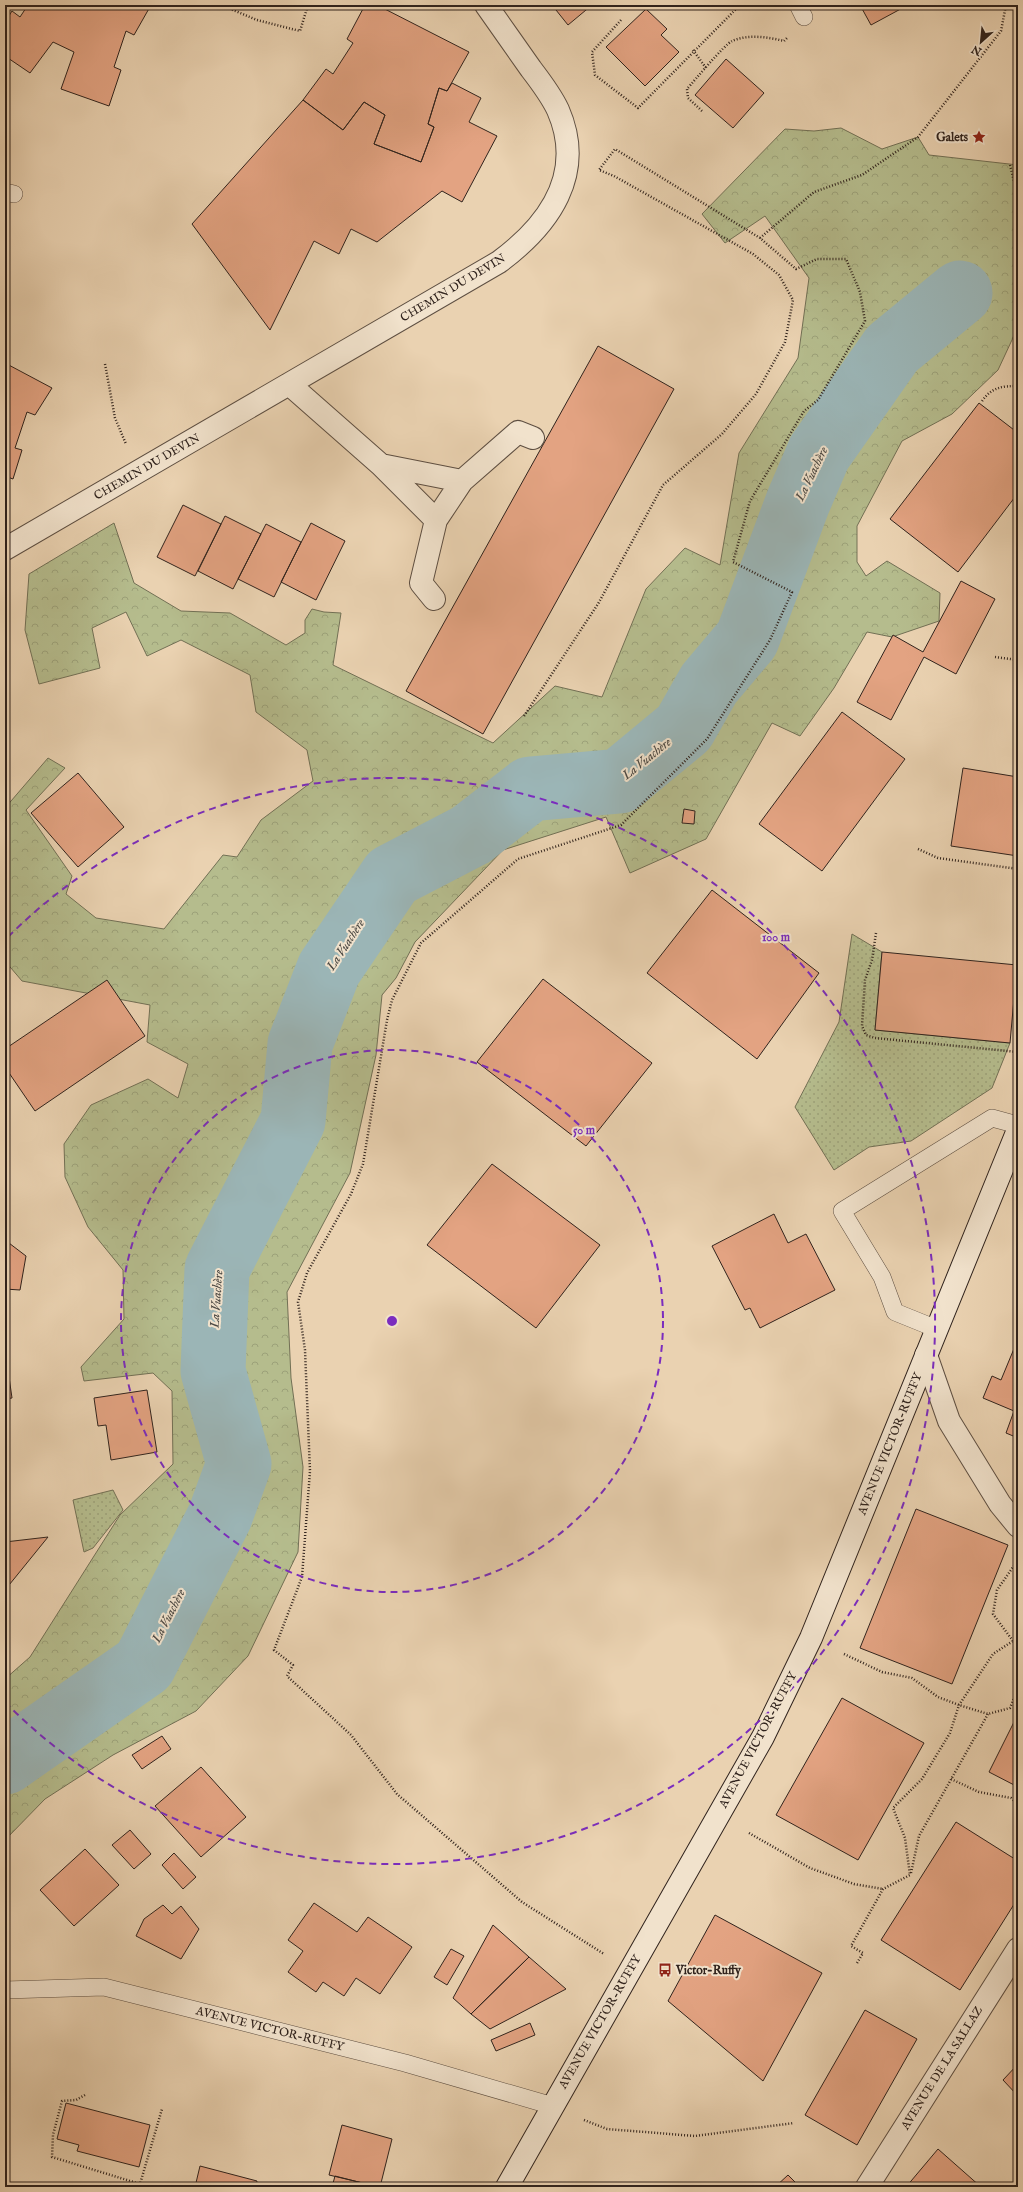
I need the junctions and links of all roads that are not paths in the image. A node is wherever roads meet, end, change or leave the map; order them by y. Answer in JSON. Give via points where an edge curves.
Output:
{"nodes":[{"id":1,"x":486,"y":5,"type":"edge"},
{"id":2,"x":288,"y":384,"type":"junction"},
{"id":3,"x":533,"y":438,"type":"dead end"},
{"id":4,"x":381,"y":464,"type":"junction"},
{"id":5,"x":462,"y":481,"type":"junction"},
{"id":6,"x":436,"y":520,"type":"junction"},
{"id":7,"x":5,"y":549,"type":"edge"},
{"id":8,"x":434,"y":598,"type":"dead end"},
{"id":9,"x":1018,"y":1125,"type":"edge"},
{"id":10,"x":1018,"y":1130,"type":"edge"},
{"id":11,"x":937,"y":1329,"type":"junction"},
{"id":12,"x":926,"y":1355,"type":"junction"},
{"id":13,"x":1018,"y":1526,"type":"edge"},
{"id":14,"x":1018,"y":1949,"type":"edge"},
{"id":15,"x":5,"y":1990,"type":"edge"},
{"id":16,"x":553,"y":2106,"type":"junction"},
{"id":17,"x":507,"y":2187,"type":"edge"},
{"id":18,"x":867,"y":2187,"type":"edge"}],
"edges":[{"from":1,"to":2,"type":"street","name":"CHEMIN DU DEVIN","via":[[558,110],[567,141],[568,166],[562,190],[534,232],[499,262]]},
{"from":2,"to":4,"type":"street"},
{"from":2,"to":7,"type":"street","name":"CHEMIN DU DEVIN"},
{"from":3,"to":5,"type":"street","via":[[518,432]]},
{"from":4,"to":5,"type":"street"},
{"from":4,"to":6,"type":"street"},
{"from":5,"to":6,"type":"street"},
{"from":6,"to":8,"type":"street","via":[[421,582]]},
{"from":9,"to":11,"type":"lane","via":[[992,1118],[842,1211],[882,1277],[895,1312]]},
{"from":10,"to":11,"type":"street","name":"AVENUE VICTOR-RUFFY"},
{"from":11,"to":12,"type":"street","name":"AVENUE VICTOR-RUFFY"},
{"from":12,"to":13,"type":"street","name":"AVENUE VICTOR-RUFFY","via":[[949,1421],[1000,1504]]},
{"from":12,"to":16,"type":"street","name":"AVENUE VICTOR-RUFFY","via":[[808,1645],[763,1737]]},
{"from":14,"to":18,"type":"street","name":"AVENUE DE LA SALLAZ"},
{"from":15,"to":16,"type":"lane","name":"AVENUE VICTOR-RUFFY","via":[[104,1987],[405,2063]]},
{"from":16,"to":17,"type":"street","name":"AVENUE VICTOR-RUFFY"}]}
